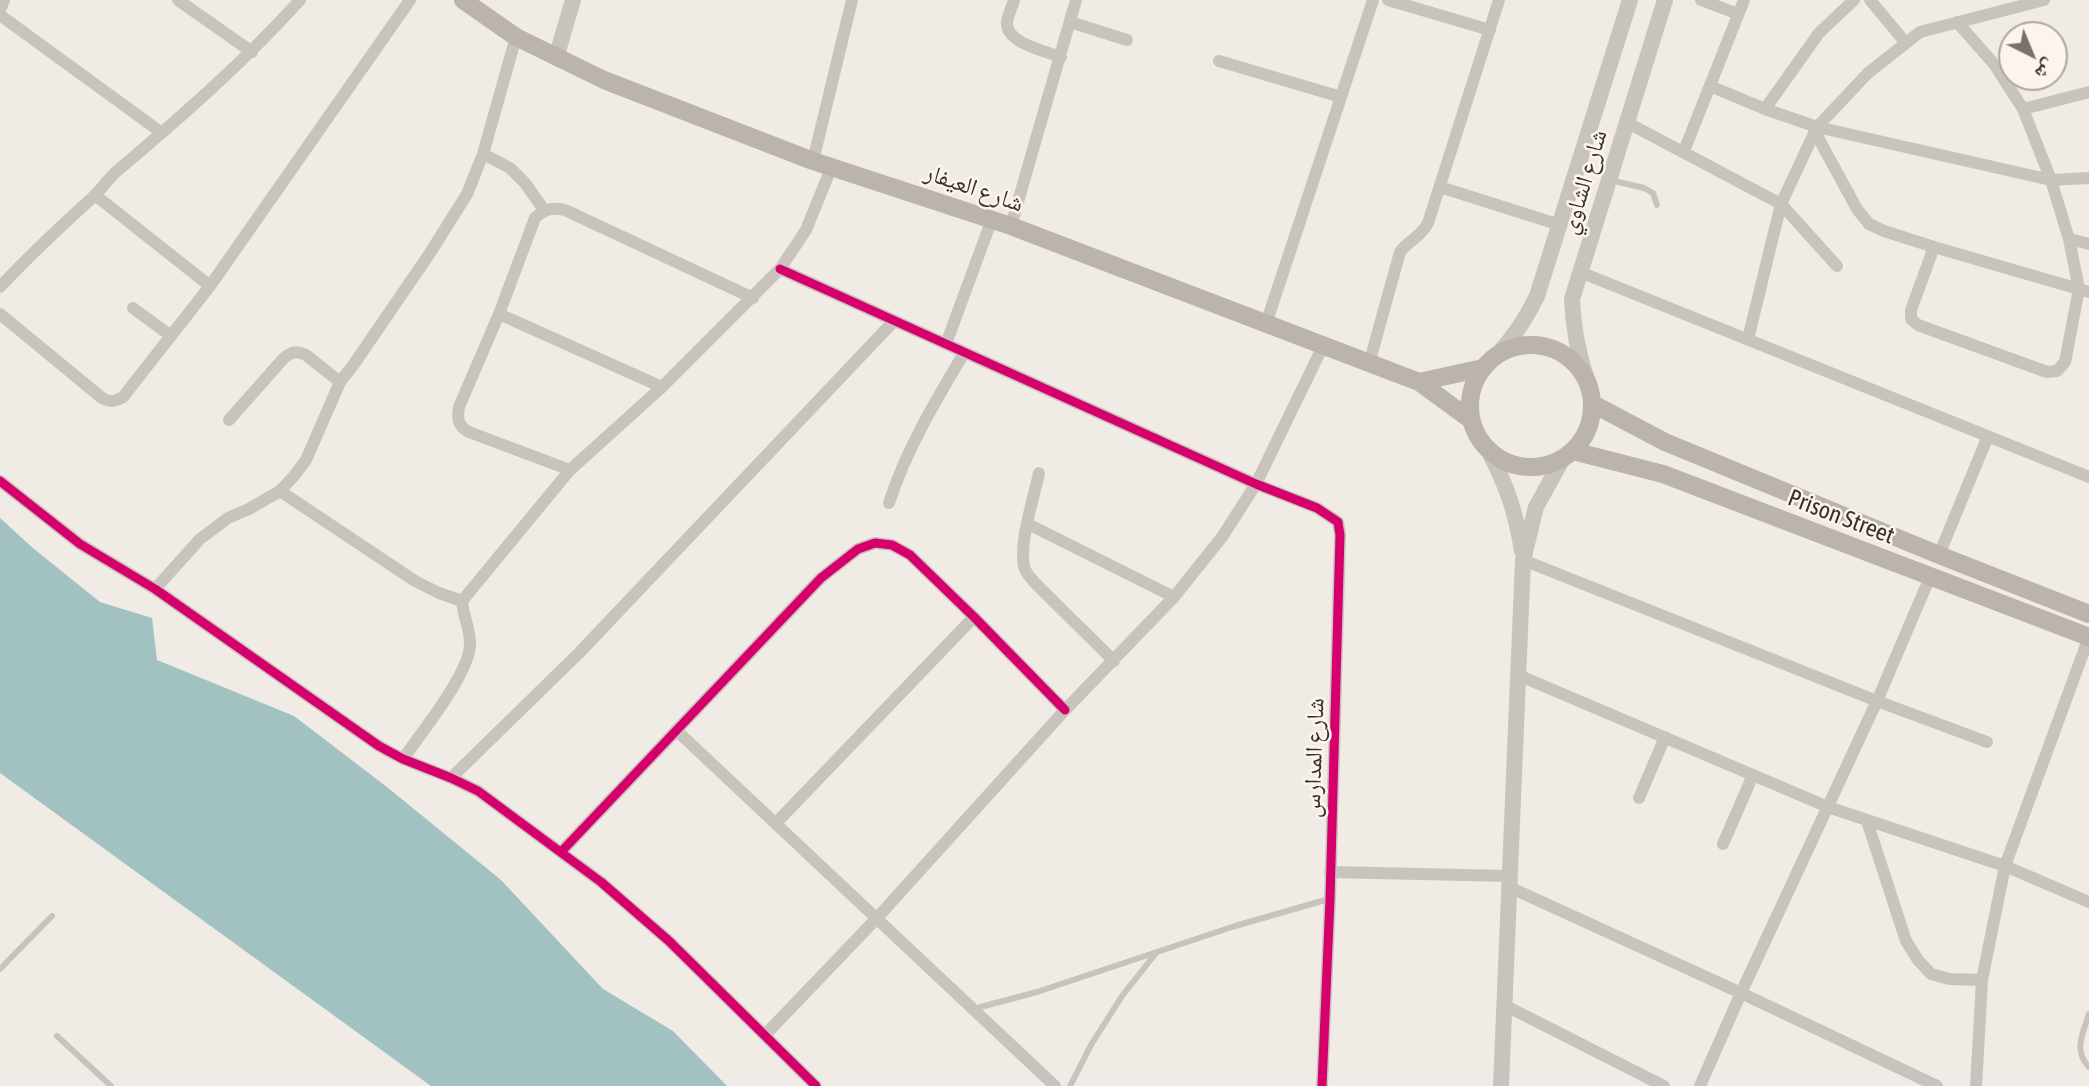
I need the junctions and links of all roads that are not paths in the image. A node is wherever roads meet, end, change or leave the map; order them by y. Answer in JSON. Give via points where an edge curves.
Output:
{"nodes":[{"id":1,"x":4,"y":0,"type":"edge"},
{"id":2,"x":178,"y":0,"type":"edge"},
{"id":3,"x":300,"y":0,"type":"edge"},
{"id":4,"x":410,"y":0,"type":"edge"},
{"id":5,"x":463,"y":0,"type":"edge"},
{"id":6,"x":573,"y":0,"type":"edge"},
{"id":7,"x":852,"y":0,"type":"edge"},
{"id":8,"x":1014,"y":0,"type":"edge"},
{"id":9,"x":1076,"y":0,"type":"edge"},
{"id":10,"x":1373,"y":0,"type":"edge"},
{"id":11,"x":1388,"y":0,"type":"edge"},
{"id":12,"x":1499,"y":0,"type":"edge"},
{"id":13,"x":1630,"y":0,"type":"edge"},
{"id":14,"x":1665,"y":0,"type":"edge"},
{"id":15,"x":1701,"y":0,"type":"edge"},
{"id":16,"x":1744,"y":0,"type":"edge"},
{"id":17,"x":1854,"y":0,"type":"edge"},
{"id":18,"x":1870,"y":0,"type":"edge"},
{"id":19,"x":2044,"y":0,"type":"edge"},
{"id":20,"x":2023,"y":3,"type":"edge"},
{"id":21,"x":0,"y":13,"type":"edge"},
{"id":22,"x":1738,"y":14,"type":"junction"},
{"id":23,"x":1070,"y":22,"type":"junction"},
{"id":24,"x":1957,"y":22,"type":"junction"},
{"id":25,"x":1490,"y":30,"type":"junction"},
{"id":26,"x":516,"y":37,"type":"junction"},
{"id":27,"x":1127,"y":40,"type":"dead end"},
{"id":28,"x":1905,"y":42,"type":"junction"},
{"id":29,"x":252,"y":52,"type":"junction"},
{"id":30,"x":1061,"y":57,"type":"junction"},
{"id":31,"x":556,"y":58,"type":"junction"},
{"id":32,"x":1219,"y":61,"type":"dead end"},
{"id":33,"x":1710,"y":86,"type":"junction"},
{"id":34,"x":2089,"y":92,"type":"edge"},
{"id":35,"x":1341,"y":97,"type":"junction"},
{"id":36,"x":1765,"y":109,"type":"junction"},
{"id":37,"x":2022,"y":109,"type":"junction"},
{"id":38,"x":1626,"y":122,"type":"junction"},
{"id":39,"x":1816,"y":130,"type":"junction"},
{"id":40,"x":162,"y":133,"type":"junction"},
{"id":41,"x":1684,"y":151,"type":"junction"},
{"id":42,"x":483,"y":154,"type":"junction"},
{"id":43,"x":813,"y":161,"type":"junction"},
{"id":44,"x":832,"y":166,"type":"junction"},
{"id":45,"x":2089,"y":178,"type":"edge"},
{"id":46,"x":1608,"y":179,"type":"junction"},
{"id":47,"x":2051,"y":180,"type":"junction"},
{"id":48,"x":1440,"y":187,"type":"junction"},
{"id":49,"x":95,"y":195,"type":"junction"},
{"id":50,"x":1781,"y":204,"type":"junction"},
{"id":51,"x":1657,"y":205,"type":"dead end"},
{"id":52,"x":544,"y":211,"type":"junction"},
{"id":53,"x":992,"y":219,"type":"junction"},
{"id":54,"x":1560,"y":225,"type":"junction"},
{"id":55,"x":1011,"y":226,"type":"junction"},
{"id":56,"x":2069,"y":239,"type":"junction"},
{"id":57,"x":2089,"y":244,"type":"edge"},
{"id":58,"x":1934,"y":247,"type":"junction"},
{"id":59,"x":1837,"y":266,"type":"dead end"},
{"id":60,"x":780,"y":269,"type":"junction"},
{"id":61,"x":1580,"y":272,"type":"junction"},
{"id":62,"x":210,"y":286,"type":"junction"},
{"id":63,"x":0,"y":288,"type":"edge"},
{"id":64,"x":2084,"y":290,"type":"edge"},
{"id":65,"x":753,"y":298,"type":"junction"},
{"id":66,"x":133,"y":308,"type":"dead end"},
{"id":67,"x":0,"y":314,"type":"edge"},
{"id":68,"x":499,"y":314,"type":"junction"},
{"id":69,"x":894,"y":321,"type":"junction"},
{"id":70,"x":1265,"y":324,"type":"junction"},
{"id":71,"x":171,"y":336,"type":"junction"},
{"id":72,"x":1748,"y":339,"type":"junction"},
{"id":73,"x":946,"y":344,"type":"junction"},
{"id":74,"x":1323,"y":346,"type":"junction"},
{"id":75,"x":964,"y":353,"type":"junction"},
{"id":76,"x":1497,"y":355,"type":"junction"},
{"id":77,"x":1369,"y":364,"type":"junction"},
{"id":78,"x":1483,"y":368,"type":"junction"},
{"id":79,"x":1587,"y":380,"type":"junction"},
{"id":80,"x":340,"y":382,"type":"junction"},
{"id":81,"x":1419,"y":382,"type":"junction"},
{"id":82,"x":662,"y":387,"type":"junction"},
{"id":83,"x":1593,"y":404,"type":"junction"},
{"id":84,"x":1471,"y":419,"type":"junction"},
{"id":85,"x":229,"y":420,"type":"dead end"},
{"id":86,"x":1988,"y":436,"type":"junction"},
{"id":87,"x":1489,"y":452,"type":"junction"},
{"id":88,"x":1568,"y":455,"type":"junction"},
{"id":89,"x":570,"y":470,"type":"junction"},
{"id":90,"x":1040,"y":473,"type":"dead end"},
{"id":91,"x":2089,"y":477,"type":"edge"},
{"id":92,"x":0,"y":481,"type":"edge"},
{"id":93,"x":1256,"y":484,"type":"junction"},
{"id":94,"x":279,"y":491,"type":"junction"},
{"id":95,"x":889,"y":503,"type":"dead end"},
{"id":96,"x":1821,"y":506,"type":"junction"},
{"id":97,"x":1846,"y":516,"type":"junction"},
{"id":98,"x":1028,"y":524,"type":"junction"},
{"id":99,"x":1813,"y":532,"type":"junction"},
{"id":100,"x":1837,"y":541,"type":"junction"},
{"id":101,"x":1939,"y":555,"type":"junction"},
{"id":102,"x":1523,"y":560,"type":"junction"},
{"id":103,"x":1930,"y":577,"type":"junction"},
{"id":104,"x":155,"y":589,"type":"junction"},
{"id":105,"x":1174,"y":597,"type":"junction"},
{"id":106,"x":462,"y":601,"type":"junction"},
{"id":107,"x":2069,"y":606,"type":"junction"},
{"id":108,"x":2088,"y":614,"type":"edge"},
{"id":109,"x":974,"y":617,"type":"junction"},
{"id":110,"x":2080,"y":634,"type":"edge"},
{"id":111,"x":1114,"y":661,"type":"junction"},
{"id":112,"x":1518,"y":675,"type":"junction"},
{"id":113,"x":1877,"y":701,"type":"junction"},
{"id":114,"x":1065,"y":710,"type":"junction"},
{"id":115,"x":676,"y":730,"type":"junction"},
{"id":116,"x":1665,"y":737,"type":"junction"},
{"id":117,"x":1987,"y":742,"type":"dead end"},
{"id":118,"x":403,"y":760,"type":"junction"},
{"id":119,"x":1752,"y":775,"type":"junction"},
{"id":120,"x":451,"y":778,"type":"junction"},
{"id":121,"x":1639,"y":798,"type":"dead end"},
{"id":122,"x":1828,"y":807,"type":"junction"},
{"id":123,"x":1867,"y":821,"type":"junction"},
{"id":124,"x":776,"y":823,"type":"junction"},
{"id":125,"x":1723,"y":844,"type":"dead end"},
{"id":126,"x":561,"y":852,"type":"junction"},
{"id":127,"x":2005,"y":866,"type":"junction"},
{"id":128,"x":1330,"y":872,"type":"junction"},
{"id":129,"x":1509,"y":881,"type":"junction"},
{"id":130,"x":1330,"y":899,"type":"junction"},
{"id":131,"x":2089,"y":902,"type":"edge"},
{"id":132,"x":52,"y":916,"type":"dead end"},
{"id":133,"x":877,"y":918,"type":"junction"},
{"id":134,"x":1157,"y":951,"type":"junction"},
{"id":135,"x":0,"y":969,"type":"edge"},
{"id":136,"x":1982,"y":980,"type":"junction"},
{"id":137,"x":1741,"y":993,"type":"junction"},
{"id":138,"x":1504,"y":1005,"type":"junction"},
{"id":139,"x":973,"y":1009,"type":"junction"},
{"id":140,"x":2089,"y":1013,"type":"edge"},
{"id":141,"x":765,"y":1035,"type":"junction"},
{"id":142,"x":57,"y":1036,"type":"dead end"},
{"id":143,"x":2089,"y":1067,"type":"edge"},
{"id":144,"x":111,"y":1086,"type":"edge"},
{"id":145,"x":816,"y":1086,"type":"edge"},
{"id":146,"x":1055,"y":1086,"type":"edge"},
{"id":147,"x":1070,"y":1086,"type":"edge"},
{"id":148,"x":1322,"y":1086,"type":"edge"},
{"id":149,"x":1501,"y":1086,"type":"edge"},
{"id":150,"x":1664,"y":1086,"type":"edge"},
{"id":151,"x":1700,"y":1086,"type":"edge"},
{"id":152,"x":1937,"y":1086,"type":"edge"},
{"id":153,"x":1976,"y":1086,"type":"edge"}],
"edges":[{"from":1,"to":21,"type":"street"},
{"from":2,"to":29,"type":"street"},
{"from":3,"to":29,"type":"street"},
{"from":4,"to":62,"type":"street"},
{"from":5,"to":26,"type":"main road","name":"شارع العيفار"},
{"from":6,"to":31,"type":"street"},
{"from":7,"to":43,"type":"street"},
{"from":8,"to":30,"type":"street","via":[[1007,22],[1009,33]]},
{"from":9,"to":23,"type":"street"},
{"from":10,"to":35,"type":"street"},
{"from":11,"to":25,"type":"street"},
{"from":12,"to":25,"type":"street"},
{"from":13,"to":54,"type":"street","name":"شارع الشاوي"},
{"from":14,"to":38,"type":"street","name":"شارع الشاوي"},
{"from":15,"to":22,"type":"street"},
{"from":16,"to":22,"type":"street"},
{"from":17,"to":36,"type":"street","via":[[1819,33]]},
{"from":18,"to":28,"type":"street"},
{"from":19,"to":20,"type":"street"},
{"from":20,"to":24,"type":"street"},
{"from":21,"to":40,"type":"street"},
{"from":22,"to":33,"type":"street"},
{"from":23,"to":27,"type":"street"},
{"from":23,"to":30,"type":"street"},
{"from":24,"to":28,"type":"street","via":[[1920,32]]},
{"from":24,"to":37,"type":"street","via":[[1994,64]]},
{"from":25,"to":48,"type":"street"},
{"from":26,"to":31,"type":"main road","name":"شارع العيفار"},
{"from":26,"to":42,"type":"street"},
{"from":28,"to":39,"type":"street","via":[[1868,73]]},
{"from":29,"to":40,"type":"street"},
{"from":30,"to":55,"type":"street"},
{"from":31,"to":43,"type":"main road","name":"شارع العيفار"},
{"from":32,"to":35,"type":"street"},
{"from":33,"to":36,"type":"street"},
{"from":33,"to":41,"type":"street"},
{"from":34,"to":37,"type":"street"},
{"from":35,"to":70,"type":"street"},
{"from":36,"to":39,"type":"street"},
{"from":37,"to":47,"type":"street"},
{"from":38,"to":41,"type":"street"},
{"from":38,"to":46,"type":"street","name":"شارع الشاوي"},
{"from":39,"to":47,"type":"street"},
{"from":39,"to":50,"type":"street"},
{"from":39,"to":58,"type":"street","via":[[1869,224]]},
{"from":40,"to":49,"type":"street"},
{"from":41,"to":50,"type":"street"},
{"from":42,"to":52,"type":"street","via":[[510,168]]},
{"from":42,"to":80,"type":"street","via":[[450,223]]},
{"from":43,"to":44,"type":"main road","name":"شارع العيفار"},
{"from":44,"to":53,"type":"main road","name":"شارع العيفار"},
{"from":44,"to":60,"type":"street","via":[[806,230]]},
{"from":45,"to":47,"type":"street"},
{"from":46,"to":51,"type":"lane","via":[[1644,188],[1653,193]]},
{"from":46,"to":61,"type":"street","name":"شارع الشاوي"},
{"from":47,"to":56,"type":"street"},
{"from":48,"to":54,"type":"street"},
{"from":48,"to":77,"type":"street","via":[[1425,229],[1400,253]]},
{"from":49,"to":62,"type":"street"},
{"from":49,"to":63,"type":"street"},
{"from":50,"to":59,"type":"street"},
{"from":50,"to":72,"type":"street"},
{"from":52,"to":65,"type":"street","via":[[565,210]]},
{"from":52,"to":68,"type":"street","via":[[530,229]]},
{"from":53,"to":55,"type":"main road","name":"شارع العيفار"},
{"from":53,"to":73,"type":"street"},
{"from":54,"to":76,"type":"street","name":"شارع الشاوي","via":[[1527,318]]},
{"from":55,"to":70,"type":"main road","name":"شارع العيفار"},
{"from":56,"to":57,"type":"street"},
{"from":56,"to":64,"type":"street"},
{"from":58,"to":64,"type":"street"},
{"from":58,"to":64,"type":"street","via":[[1911,319],[2047,372],[2057,371],[2065,362]]},
{"from":60,"to":65,"type":"street"},
{"from":60,"to":69,"type":"street"},
{"from":61,"to":72,"type":"street"},
{"from":61,"to":79,"type":"street","name":"شارع الشاوي","via":[[1572,299],[1573,327]]},
{"from":62,"to":71,"type":"street"},
{"from":65,"to":82,"type":"street"},
{"from":66,"to":71,"type":"street"},
{"from":67,"to":71,"type":"street","via":[[109,401],[128,392]]},
{"from":68,"to":82,"type":"street"},
{"from":68,"to":89,"type":"street","via":[[459,407],[458,423],[469,432]]},
{"from":69,"to":73,"type":"street"},
{"from":69,"to":120,"type":"street","via":[[579,653]]},
{"from":70,"to":74,"type":"main road","name":"شارع العيفار"},
{"from":72,"to":86,"type":"street"},
{"from":73,"to":75,"type":"street"},
{"from":74,"to":77,"type":"main road","name":"شارع العيفار"},
{"from":74,"to":93,"type":"street"},
{"from":75,"to":93,"type":"street"},
{"from":75,"to":95,"type":"street","via":[[913,445]]},
{"from":76,"to":78,"type":"main road"},
{"from":76,"to":79,"type":"main road","via":[[1537,345],[1558,351],[1575,363]]},
{"from":77,"to":81,"type":"main road","name":"شارع العيفار"},
{"from":78,"to":81,"type":"main road"},
{"from":78,"to":84,"type":"main road","via":[[1474,383]]},
{"from":79,"to":83,"type":"main road"},
{"from":80,"to":85,"type":"street","via":[[306,355],[294,352]]},
{"from":80,"to":94,"type":"street","via":[[306,460]]},
{"from":81,"to":84,"type":"main road","name":"شارع العيفار"},
{"from":82,"to":89,"type":"street"},
{"from":83,"to":88,"type":"main road","via":[[1584,438]]},
{"from":83,"to":96,"type":"main road","name":"Prison Street","via":[[1665,442]]},
{"from":84,"to":87,"type":"main road"},
{"from":86,"to":91,"type":"street"},
{"from":86,"to":101,"type":"street"},
{"from":87,"to":88,"type":"main road","via":[[1524,468],[1544,467]]},
{"from":87,"to":102,"type":"street","via":[[1512,500]]},
{"from":88,"to":99,"type":"main road","name":"Prison Street","via":[[1663,474]]},
{"from":88,"to":102,"type":"street","via":[[1536,507]]},
{"from":89,"to":106,"type":"street"},
{"from":90,"to":98,"type":"street"},
{"from":92,"to":104,"type":"street","via":[[80,544]]},
{"from":93,"to":105,"type":"street","via":[[1222,537]]},
{"from":93,"to":128,"type":"street","name":"شارع المدارس","via":[[1317,508],[1338,522]]},
{"from":94,"to":104,"type":"street","via":[[208,533]]},
{"from":94,"to":106,"type":"street","via":[[415,581]]},
{"from":96,"to":97,"type":"main road","name":"Prison Street"},
{"from":96,"to":99,"type":"main road","via":[[1823,522]]},
{"from":97,"to":100,"type":"main road","via":[[1836,527]]},
{"from":97,"to":101,"type":"main road","name":"Prison Street"},
{"from":98,"to":105,"type":"street"},
{"from":98,"to":111,"type":"street","via":[[1024,566],[1028,574]]},
{"from":99,"to":100,"type":"main road","name":"Prison Street"},
{"from":100,"to":103,"type":"main road","name":"Prison Street"},
{"from":101,"to":107,"type":"main road","name":"Prison Street"},
{"from":102,"to":112,"type":"street"},
{"from":102,"to":113,"type":"street"},
{"from":103,"to":110,"type":"main road","name":"Prison Street"},
{"from":103,"to":113,"type":"street"},
{"from":104,"to":118,"type":"street"},
{"from":105,"to":111,"type":"street"},
{"from":106,"to":118,"type":"street","via":[[469,657]]},
{"from":107,"to":108,"type":"main road","name":"Prison Street"},
{"from":107,"to":110,"type":"main road"},
{"from":108,"to":110,"type":"main road","via":[[2079,622]]},
{"from":109,"to":114,"type":"street"},
{"from":109,"to":115,"type":"street","via":[[910,555],[892,545],[875,543],[821,578]]},
{"from":109,"to":124,"type":"street"},
{"from":110,"to":127,"type":"street"},
{"from":111,"to":114,"type":"street"},
{"from":112,"to":116,"type":"street"},
{"from":112,"to":129,"type":"street"},
{"from":113,"to":117,"type":"street"},
{"from":113,"to":122,"type":"street"},
{"from":114,"to":133,"type":"street"},
{"from":115,"to":124,"type":"street"},
{"from":115,"to":126,"type":"street"},
{"from":116,"to":119,"type":"street"},
{"from":116,"to":121,"type":"street"},
{"from":118,"to":120,"type":"street"},
{"from":119,"to":122,"type":"street"},
{"from":119,"to":125,"type":"street"},
{"from":120,"to":126,"type":"street","via":[[478,791]]},
{"from":122,"to":123,"type":"street"},
{"from":122,"to":137,"type":"street"},
{"from":123,"to":127,"type":"street"},
{"from":123,"to":136,"type":"street","via":[[1906,941],[1918,960],[1931,974]]},
{"from":124,"to":133,"type":"street"},
{"from":126,"to":141,"type":"street","via":[[660,932]]},
{"from":127,"to":131,"type":"street"},
{"from":127,"to":136,"type":"street"},
{"from":128,"to":129,"type":"street"},
{"from":128,"to":130,"type":"street","name":"شارع المدارس"},
{"from":129,"to":137,"type":"street"},
{"from":129,"to":138,"type":"street"},
{"from":130,"to":134,"type":"lane"},
{"from":130,"to":148,"type":"street","name":"شارع المدارس"},
{"from":132,"to":135,"type":"lane"},
{"from":133,"to":139,"type":"street"},
{"from":133,"to":141,"type":"street"},
{"from":134,"to":139,"type":"lane"},
{"from":134,"to":147,"type":"lane","via":[[1122,996]]},
{"from":136,"to":153,"type":"street"},
{"from":137,"to":151,"type":"street"},
{"from":137,"to":152,"type":"street"},
{"from":138,"to":149,"type":"street"},
{"from":138,"to":150,"type":"street"},
{"from":139,"to":146,"type":"street"},
{"from":140,"to":143,"type":"lane","via":[[2079,1050]]},
{"from":141,"to":145,"type":"street"},
{"from":142,"to":144,"type":"lane"}]}
